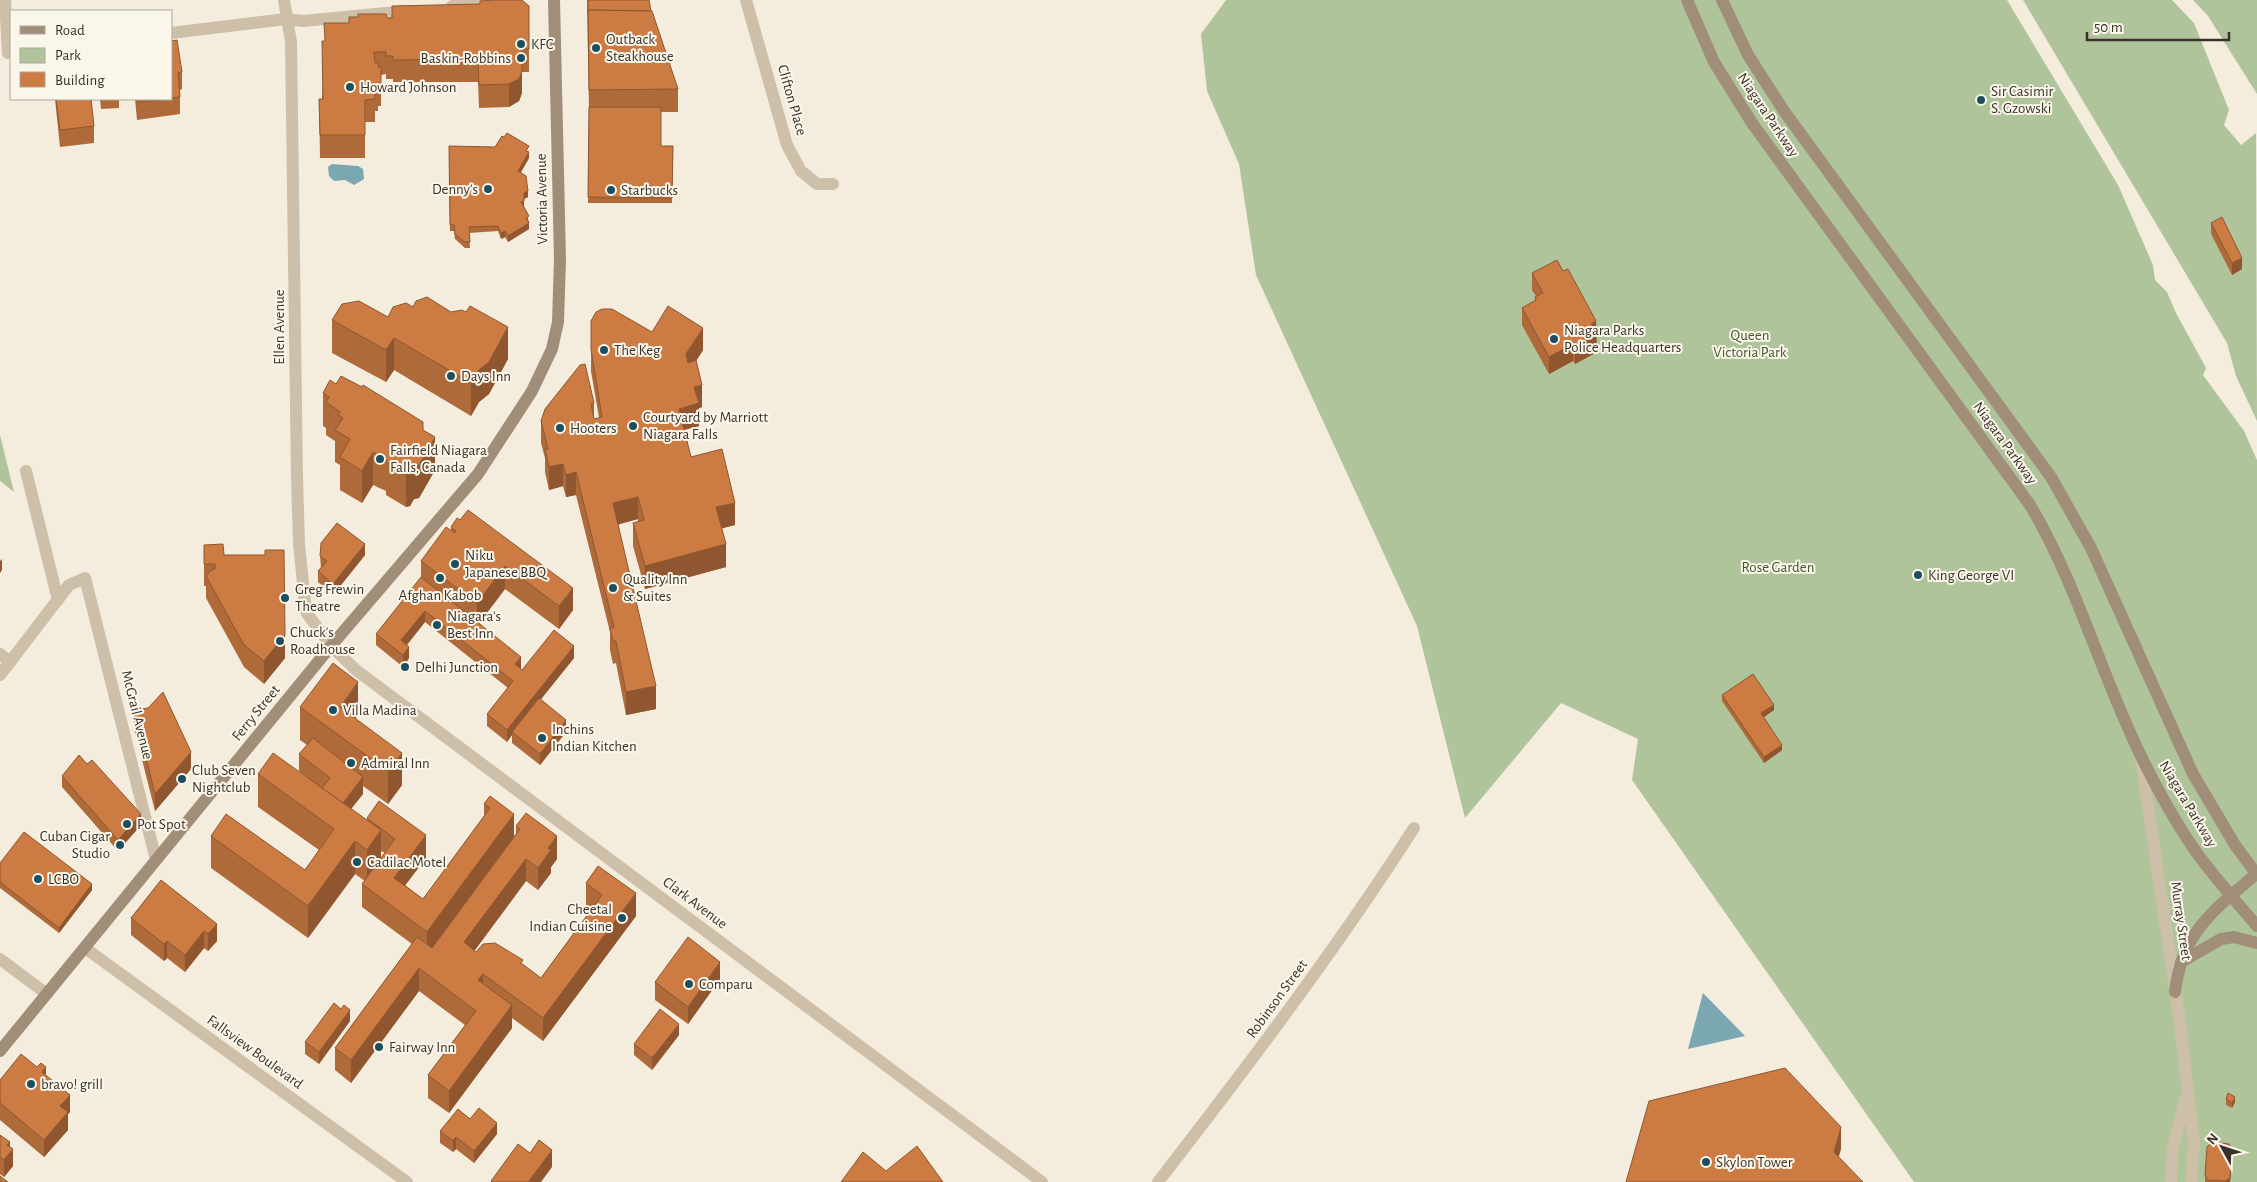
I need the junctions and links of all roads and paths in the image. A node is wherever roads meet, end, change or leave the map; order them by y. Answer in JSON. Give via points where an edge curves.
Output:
{"nodes":[{"id":1,"x":5,"y":0,"type":"edge"},
{"id":2,"x":284,"y":0,"type":"edge"},
{"id":3,"x":516,"y":0,"type":"edge"},
{"id":4,"x":554,"y":0,"type":"edge"},
{"id":5,"x":746,"y":0,"type":"edge"},
{"id":6,"x":1687,"y":0,"type":"edge"},
{"id":7,"x":1722,"y":0,"type":"edge"},
{"id":8,"x":439,"y":8,"type":"edge"},
{"id":9,"x":420,"y":9,"type":"edge"},
{"id":10,"x":286,"y":19,"type":"junction"},
{"id":11,"x":172,"y":33,"type":"edge"},
{"id":12,"x":6,"y":53,"type":"edge"},
{"id":13,"x":833,"y":184,"type":"dead end"},
{"id":14,"x":532,"y":392,"type":"joint"},
{"id":15,"x":26,"y":471,"type":"dead end"},
{"id":16,"x":58,"y":600,"type":"junction"},
{"id":17,"x":331,"y":646,"type":"junction"},
{"id":18,"x":5,"y":658,"type":"edge"},
{"id":19,"x":0,"y":675,"type":"edge"},
{"id":20,"x":2140,"y":754,"type":"junction"},
{"id":21,"x":1414,"y":828,"type":"dead end"},
{"id":22,"x":156,"y":860,"type":"junction"},
{"id":23,"x":2256,"y":875,"type":"edge"},
{"id":24,"x":2230,"y":895,"type":"junction"},
{"id":25,"x":2257,"y":926,"type":"edge"},
{"id":26,"x":2257,"y":943,"type":"edge"},
{"id":27,"x":85,"y":948,"type":"junction"},
{"id":28,"x":0,"y":959,"type":"edge"},
{"id":29,"x":2181,"y":962,"type":"junction"},
{"id":30,"x":2175,"y":992,"type":"junction"},
{"id":31,"x":47,"y":994,"type":"junction"},
{"id":32,"x":0,"y":1051,"type":"edge"},
{"id":33,"x":2187,"y":1092,"type":"junction"},
{"id":34,"x":407,"y":1182,"type":"edge"},
{"id":35,"x":1042,"y":1182,"type":"edge"},
{"id":36,"x":1158,"y":1182,"type":"edge"},
{"id":37,"x":2171,"y":1182,"type":"edge"},
{"id":38,"x":2191,"y":1182,"type":"edge"}],
"edges":[{"from":1,"to":12,"type":"street"},
{"from":2,"to":10,"type":"street","name":"Ellen Avenue"},
{"from":3,"to":8,"type":"street"},
{"from":4,"to":14,"type":"main road","name":"Victoria Avenue","via":[[560,259],[558,322],[552,349]]},
{"from":5,"to":13,"type":"street","name":"Clifton Place","via":[[787,145],[801,171],[817,184]]},
{"from":6,"to":20,"type":"main road","name":"Niagara Parkway","via":[[1714,62],[1757,130],[1861,276],[2016,483],[2045,530]]},
{"from":7,"to":23,"type":"main road","name":"Niagara Parkway","via":[[1748,55],[1784,111],[2051,477],[2091,548],[2193,774]]},
{"from":9,"to":10,"type":"street","via":[[303,21]]},
{"from":10,"to":11,"type":"street"},
{"from":10,"to":17,"type":"street","name":"Ellen Avenue","via":[[294,142],[299,544],[306,612]]},
{"from":14,"to":17,"type":"main road","name":"Ferry Street","via":[[478,474]]},
{"from":15,"to":16,"type":"street"},
{"from":16,"to":18,"type":"street"},
{"from":16,"to":22,"type":"street","name":"McGrail Avenue","via":[[69,585],[85,578]]},
{"from":17,"to":22,"type":"main road","name":"Ferry Street"},
{"from":17,"to":35,"type":"street","name":"Clark Avenue","via":[[356,670]]},
{"from":18,"to":19,"type":"street"},
{"from":20,"to":24,"type":"main road","name":"Niagara Parkway","via":[[2183,832]]},
{"from":20,"to":30,"type":"street","name":"Murray Street"},
{"from":21,"to":36,"type":"street","name":"Robinson Street","via":[[1362,909],[1281,1022]]},
{"from":22,"to":27,"type":"main road","name":"Ferry Street"},
{"from":23,"to":24,"type":"main road"},
{"from":24,"to":25,"type":"main road","name":"Niagara Parkway"},
{"from":24,"to":29,"type":"main road","via":[[2193,934]]},
{"from":26,"to":29,"type":"main road","via":[[2234,937],[2221,938]]},
{"from":27,"to":31,"type":"main road","name":"Ferry Street"},
{"from":27,"to":34,"type":"street","name":"Fallsview Boulevard"},
{"from":28,"to":31,"type":"street"},
{"from":29,"to":30,"type":"main road"},
{"from":30,"to":33,"type":"street","name":"Murray Street"},
{"from":31,"to":32,"type":"main road","name":"Ferry Street"},
{"from":33,"to":37,"type":"street","name":"Murray Street","via":[[2174,1147]]},
{"from":33,"to":38,"type":"street","name":"Murray Street","via":[[2194,1143]]}]}
